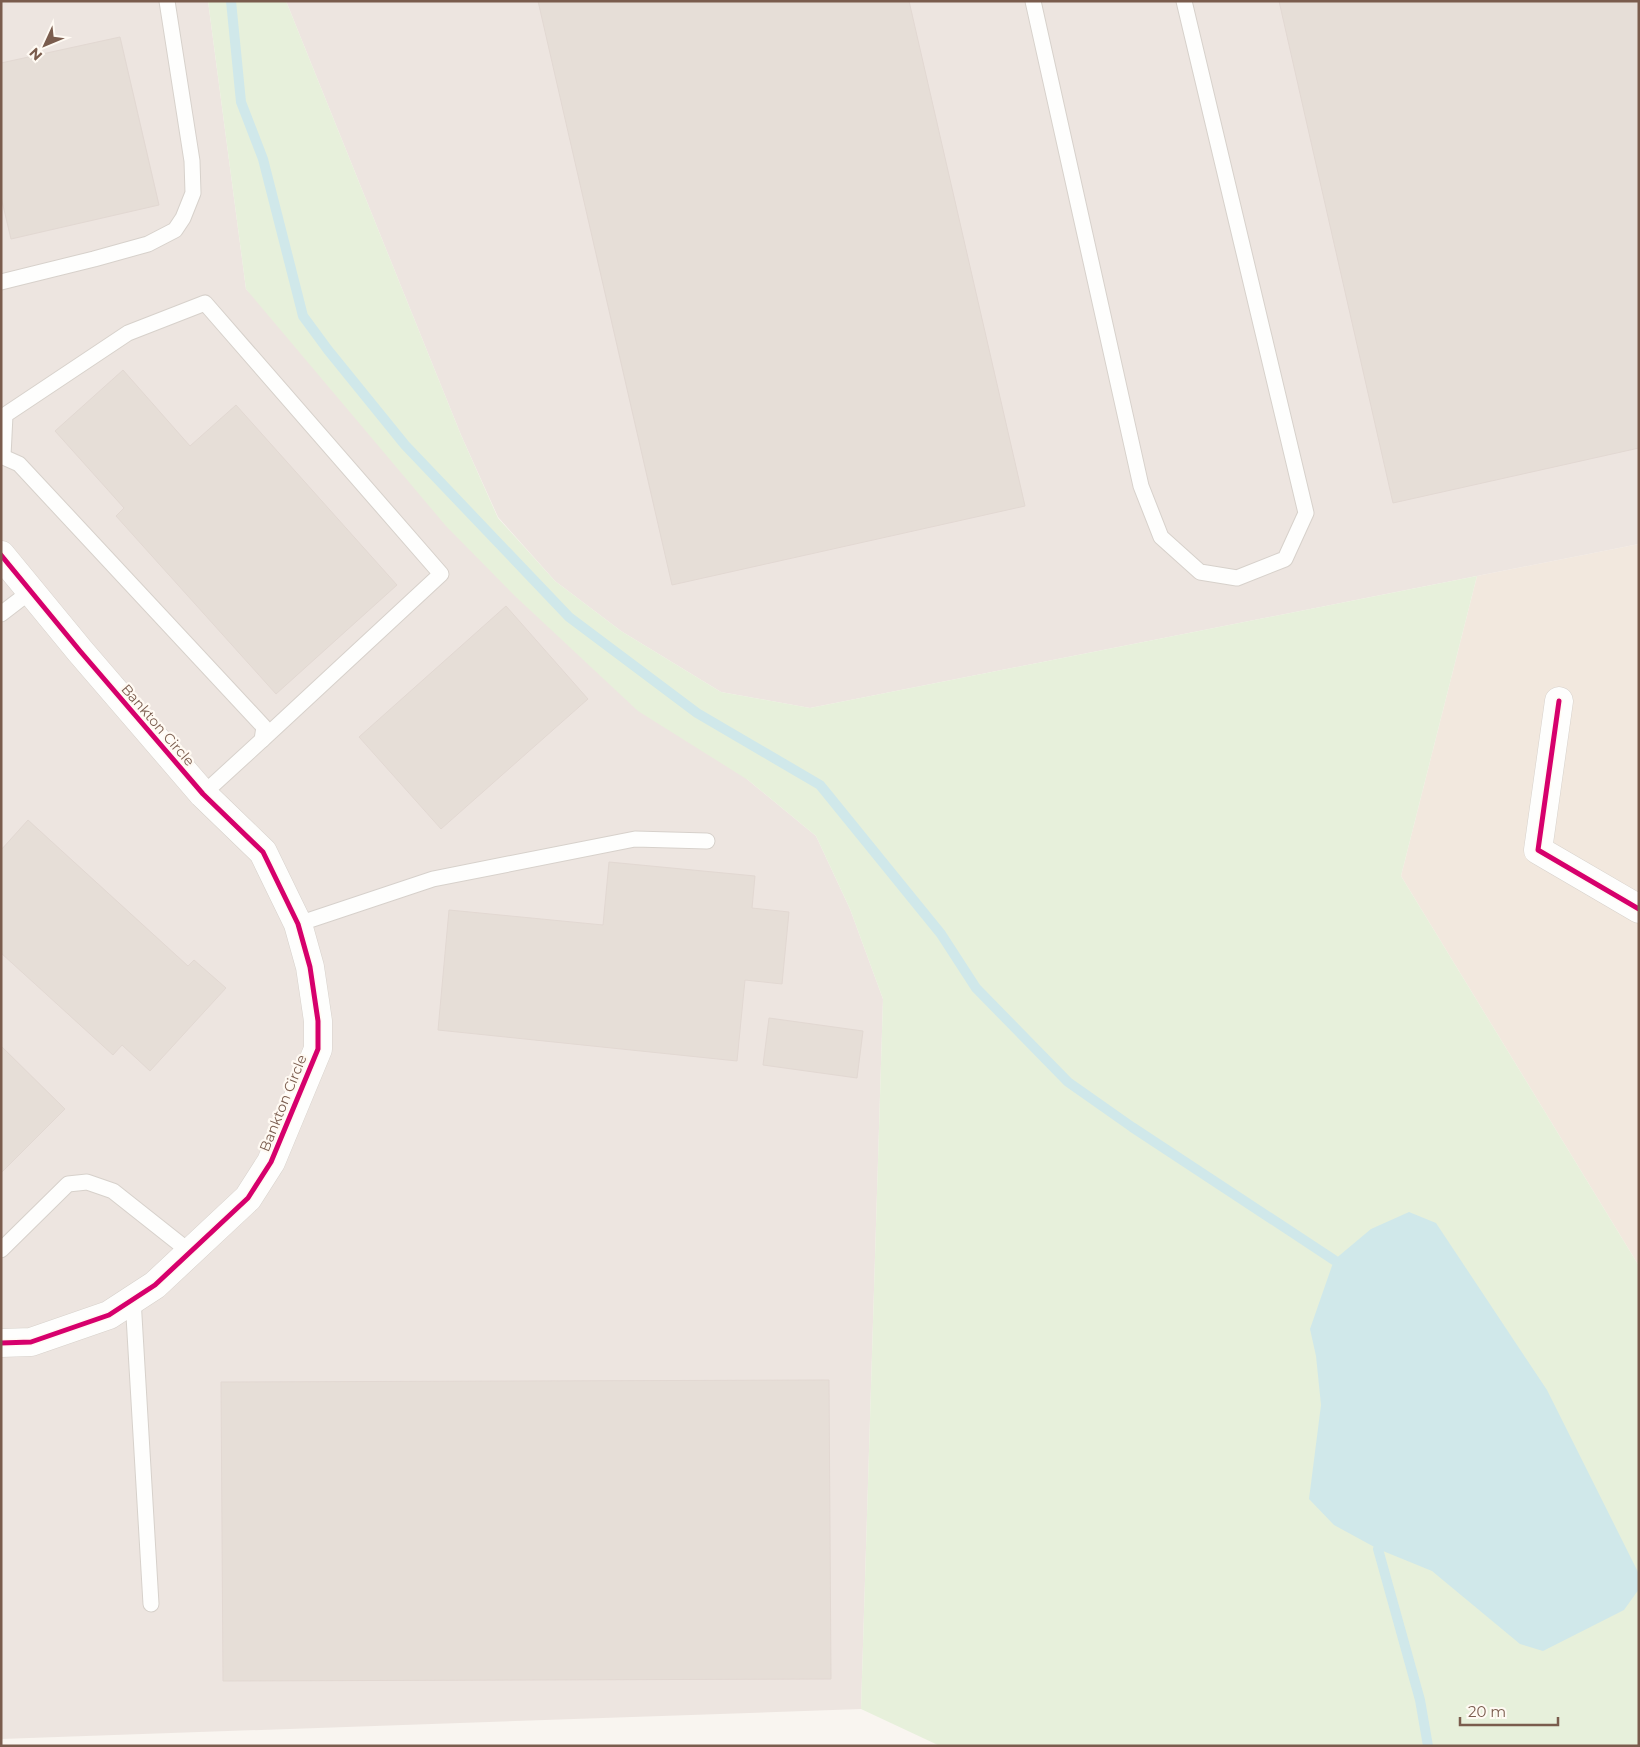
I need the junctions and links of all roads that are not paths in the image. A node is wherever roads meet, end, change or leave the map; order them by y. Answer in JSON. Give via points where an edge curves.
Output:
{"nodes":[{"id":1,"x":167,"y":1,"type":"edge"},
{"id":2,"x":1033,"y":1,"type":"edge"},
{"id":3,"x":1184,"y":1,"type":"edge"},
{"id":4,"x":1,"y":282,"type":"edge"},
{"id":5,"x":2,"y":456,"type":"edge"},
{"id":6,"x":1,"y":555,"type":"edge"},
{"id":7,"x":31,"y":591,"type":"junction"},
{"id":8,"x":1,"y":614,"type":"edge"},
{"id":9,"x":1559,"y":701,"type":"dead end"},
{"id":10,"x":262,"y":740,"type":"junction"},
{"id":11,"x":203,"y":794,"type":"junction"},
{"id":12,"x":707,"y":841,"type":"dead end"},
{"id":13,"x":1639,"y":909,"type":"edge"},
{"id":14,"x":298,"y":924,"type":"junction"},
{"id":15,"x":1,"y":1250,"type":"edge"},
{"id":16,"x":190,"y":1252,"type":"junction"},
{"id":17,"x":133,"y":1299,"type":"junction"},
{"id":18,"x":1,"y":1342,"type":"edge"},
{"id":19,"x":151,"y":1604,"type":"dead end"}],
"edges":[{"from":1,"to":4,"type":"lane","via":[[192,161],[193,193],[183,218],[175,230],[148,244]]},
{"from":2,"to":3,"type":"lane","via":[[1141,486],[1161,537],[1200,572],[1237,578],[1285,559],[1306,513]]},
{"from":5,"to":10,"type":"lane","via":[[19,464],[264,727]]},
{"from":5,"to":10,"type":"lane","via":[[5,415],[128,333],[205,303],[441,574]]},
{"from":6,"to":7,"type":"street","name":"Bankton Circle"},
{"from":7,"to":8,"type":"lane"},
{"from":7,"to":11,"type":"street","name":"Bankton Circle"},
{"from":9,"to":13,"type":"street","via":[[1538,850]]},
{"from":10,"to":11,"type":"lane"},
{"from":11,"to":14,"type":"street","name":"Bankton Circle","via":[[263,852]]},
{"from":12,"to":14,"type":"lane","via":[[635,839],[443,877]]},
{"from":14,"to":16,"type":"street","name":"Bankton Circle","via":[[310,967],[318,1021],[318,1049],[271,1162],[248,1198]]},
{"from":15,"to":16,"type":"lane","via":[[68,1184],[87,1182],[113,1191]]},
{"from":16,"to":17,"type":"street","name":"Bankton Circle","via":[[154,1285]]},
{"from":17,"to":18,"type":"street","name":"Bankton Circle","via":[[109,1315],[31,1342]]},
{"from":17,"to":19,"type":"lane"}]}
